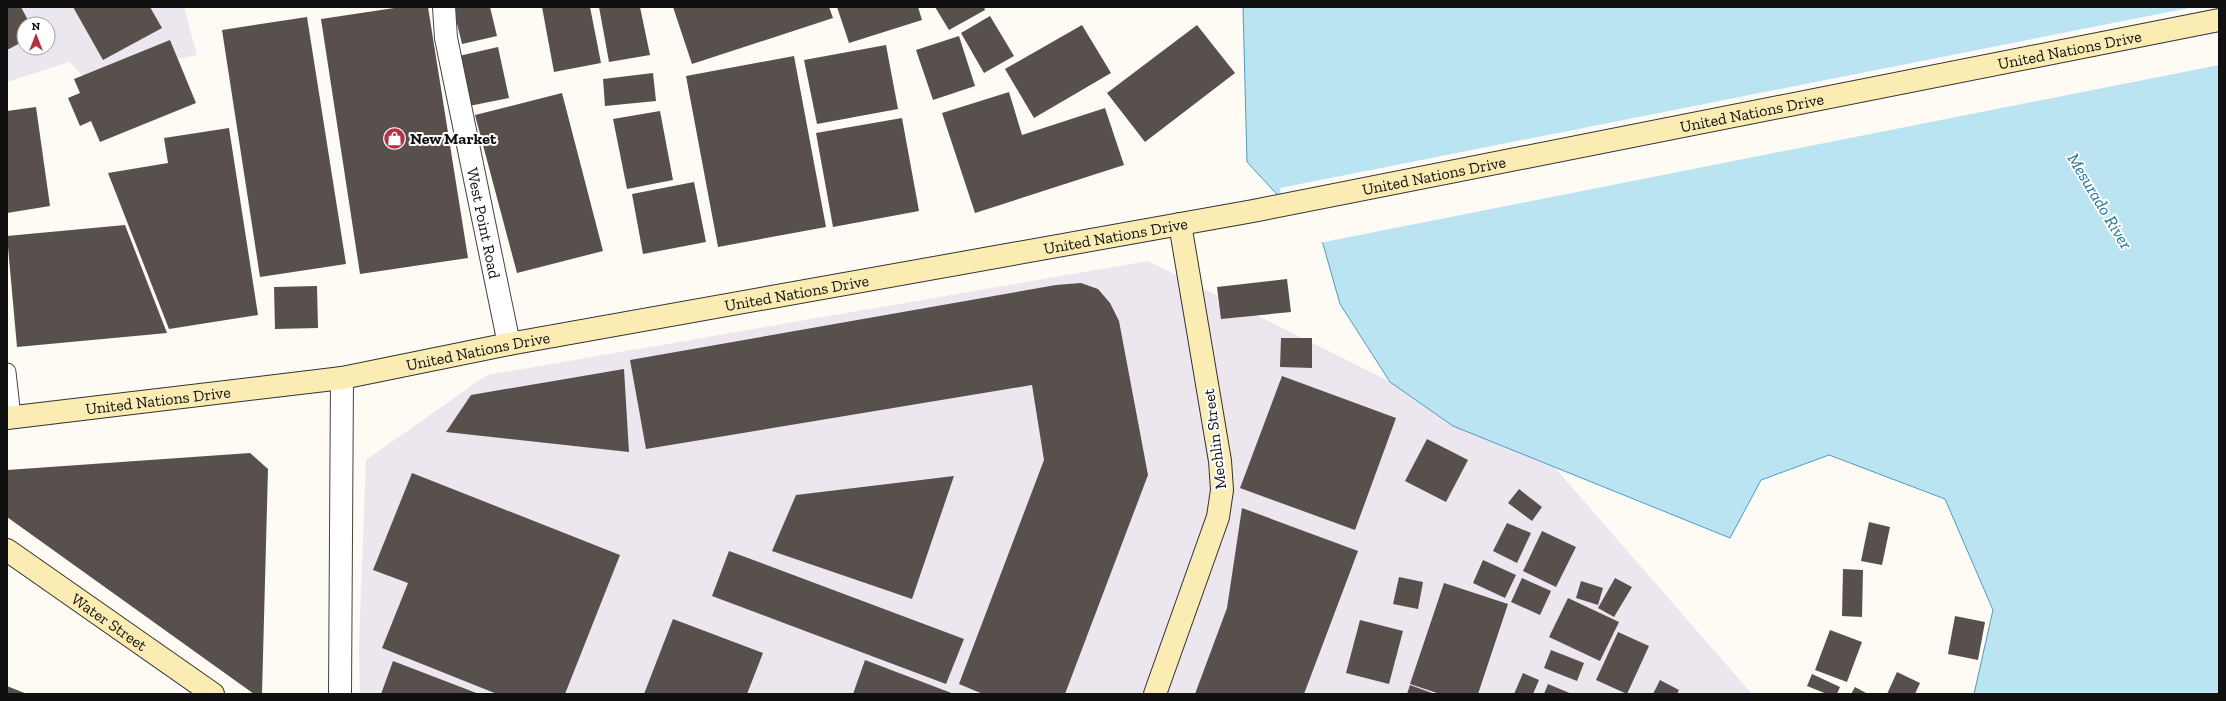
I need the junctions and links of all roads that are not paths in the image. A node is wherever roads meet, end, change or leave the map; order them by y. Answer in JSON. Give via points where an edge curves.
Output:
{"nodes":[{"id":1,"x":444,"y":7,"type":"edge"},
{"id":2,"x":2219,"y":20,"type":"edge"},
{"id":3,"x":1180,"y":224,"type":"junction"},
{"id":4,"x":509,"y":344,"type":"junction"},
{"id":5,"x":7,"y":372,"type":"edge"},
{"id":6,"x":342,"y":378,"type":"junction"},
{"id":7,"x":10,"y":418,"type":"edge"},
{"id":8,"x":7,"y":550,"type":"edge"},
{"id":9,"x":213,"y":694,"type":"edge"},
{"id":10,"x":340,"y":694,"type":"edge"},
{"id":11,"x":1154,"y":694,"type":"edge"}],
"edges":[{"from":1,"to":4,"type":"street","name":"West Point Road","via":[[446,38]]},
{"from":2,"to":3,"type":"main road","name":"United Nations Drive"},
{"from":3,"to":4,"type":"main road","name":"United Nations Drive"},
{"from":3,"to":11,"type":"main road","name":"Mechlin Street","via":[[1215,428],[1222,490],[1214,530]]},
{"from":4,"to":6,"type":"main road","name":"United Nations Drive"},
{"from":5,"to":7,"type":"lane"},
{"from":6,"to":7,"type":"main road","name":"United Nations Drive"},
{"from":6,"to":10,"type":"street"},
{"from":8,"to":9,"type":"main road","name":"Water Street"}]}
